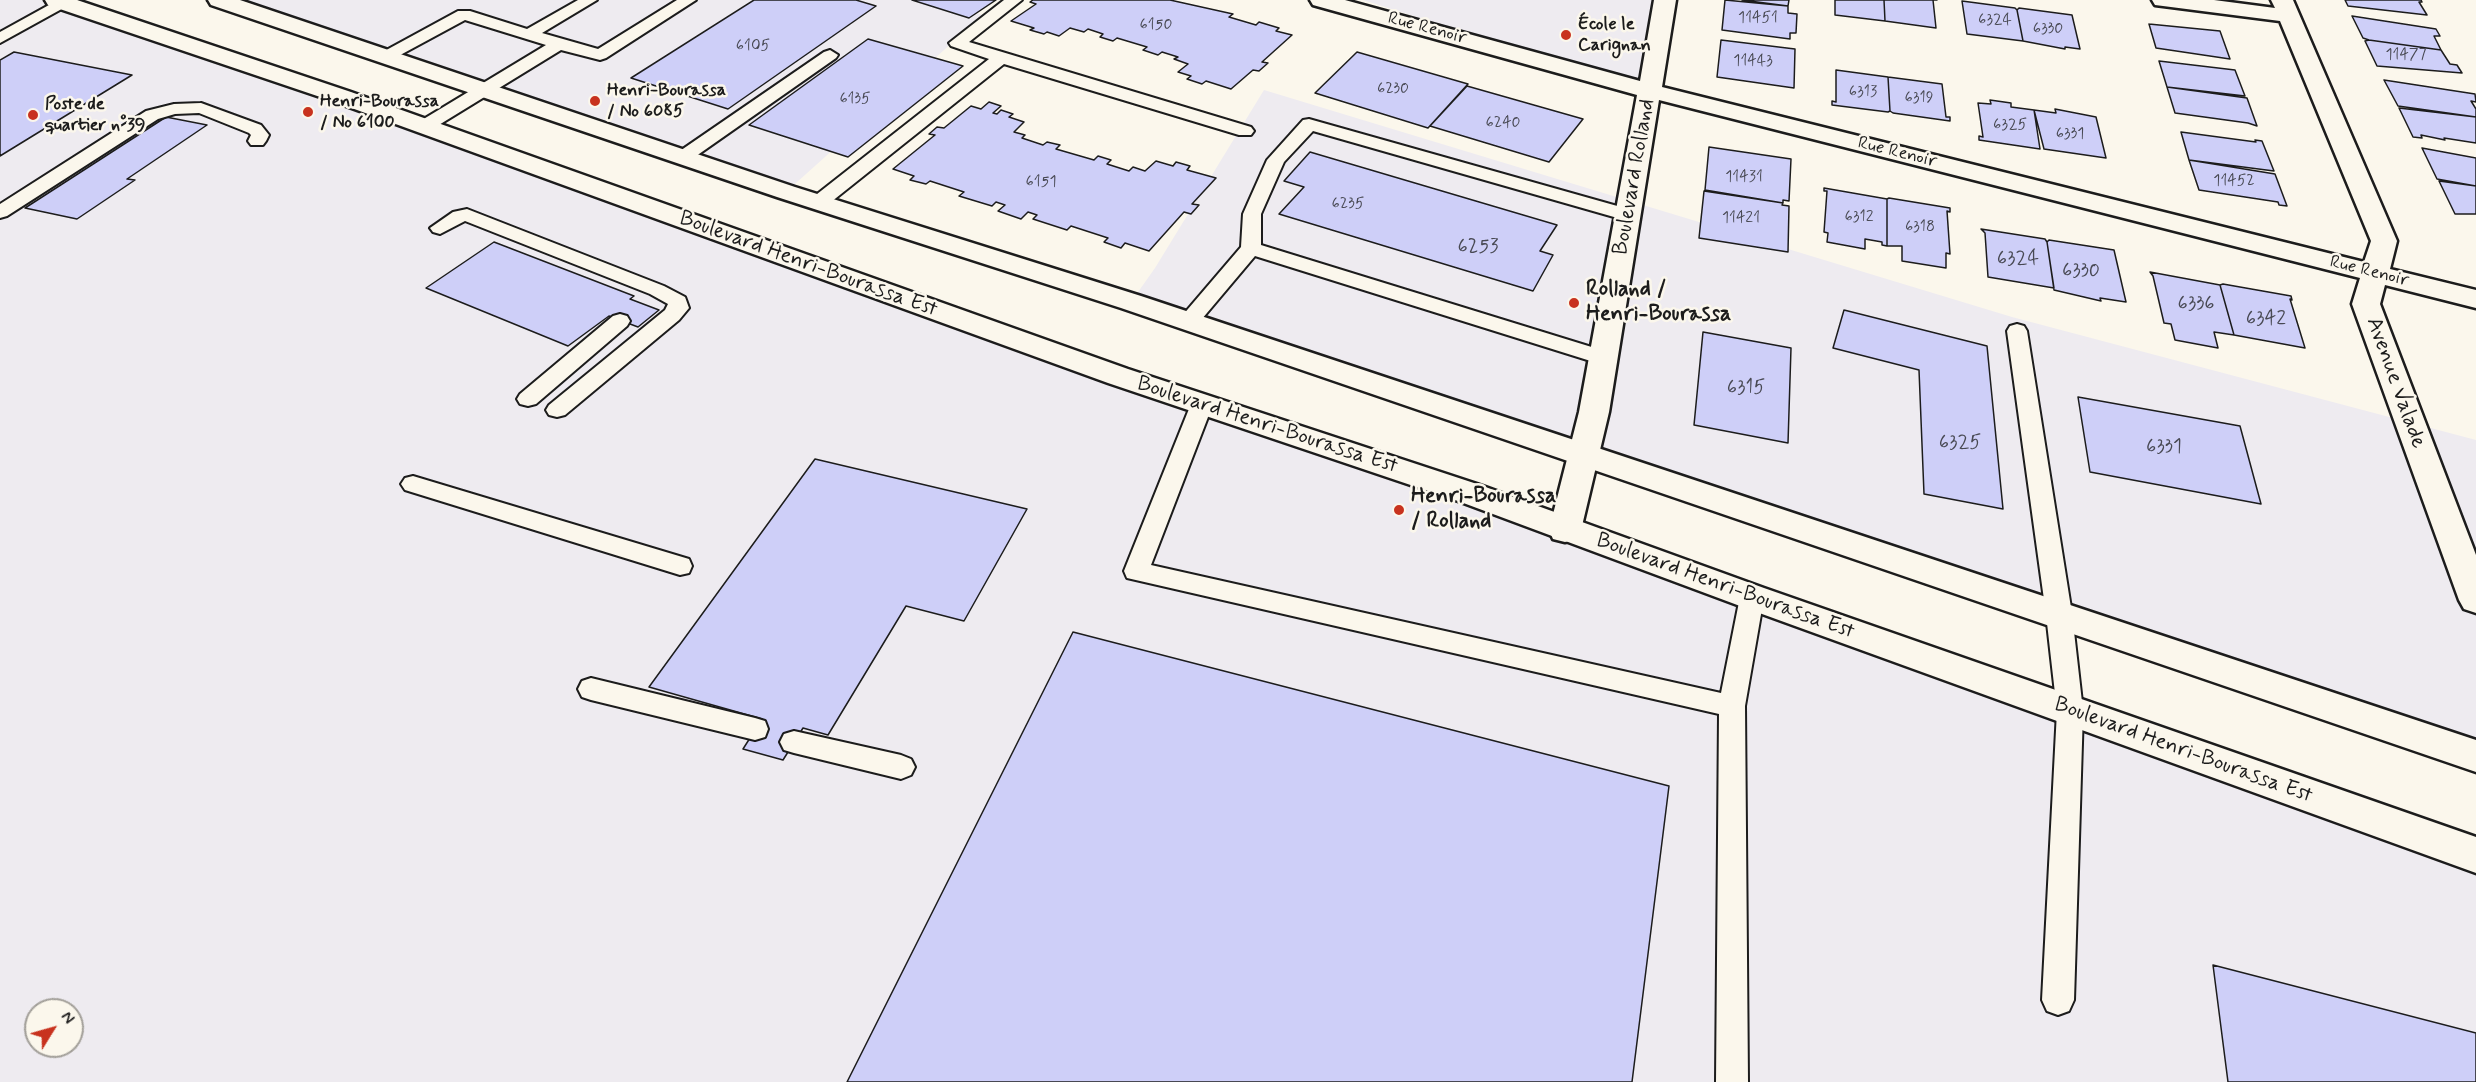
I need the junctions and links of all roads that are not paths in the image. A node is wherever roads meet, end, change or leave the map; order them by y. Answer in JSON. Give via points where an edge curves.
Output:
{"nodes":[{"id":1,"x":219,"y":0,"type":"edge"},
{"id":2,"x":589,"y":0,"type":"edge"},
{"id":3,"x":688,"y":0,"type":"edge"},
{"id":4,"x":1014,"y":0,"type":"edge"},
{"id":5,"x":1321,"y":0,"type":"edge"},
{"id":6,"x":1665,"y":0,"type":"edge"},
{"id":7,"x":2163,"y":0,"type":"edge"},
{"id":8,"x":63,"y":1,"type":"edge"},
{"id":9,"x":480,"y":5,"type":"dead end"},
{"id":10,"x":2285,"y":8,"type":"edge"},
{"id":11,"x":464,"y":14,"type":"junction"},
{"id":12,"x":530,"y":34,"type":"junction"},
{"id":13,"x":0,"y":38,"type":"edge"},
{"id":14,"x":559,"y":44,"type":"junction"},
{"id":15,"x":830,"y":55,"type":"dead end"},
{"id":16,"x":385,"y":57,"type":"junction"},
{"id":17,"x":1001,"y":58,"type":"junction"},
{"id":18,"x":483,"y":90,"type":"junction"},
{"id":19,"x":1650,"y":91,"type":"junction"},
{"id":20,"x":423,"y":128,"type":"junction"},
{"id":21,"x":1245,"y":131,"type":"dead end"},
{"id":22,"x":257,"y":141,"type":"dead end"},
{"id":23,"x":683,"y":157,"type":"junction"},
{"id":24,"x":819,"y":202,"type":"junction"},
{"id":25,"x":0,"y":212,"type":"edge"},
{"id":26,"x":1628,"y":215,"type":"junction"},
{"id":27,"x":440,"y":228,"type":"dead end"},
{"id":28,"x":1251,"y":248,"type":"junction"},
{"id":29,"x":2376,"y":274,"type":"junction"},
{"id":30,"x":657,"y":290,"type":"junction"},
{"id":31,"x":2476,"y":299,"type":"edge"},
{"id":32,"x":640,"y":303,"type":"dead end"},
{"id":33,"x":620,"y":321,"type":"dead end"},
{"id":34,"x":1189,"y":321,"type":"junction"},
{"id":35,"x":2017,"y":331,"type":"dead end"},
{"id":36,"x":1604,"y":358,"type":"junction"},
{"id":37,"x":528,"y":399,"type":"dead end"},
{"id":38,"x":1202,"y":404,"type":"junction"},
{"id":39,"x":557,"y":410,"type":"dead end"},
{"id":40,"x":1584,"y":456,"type":"junction"},
{"id":41,"x":412,"y":484,"type":"dead end"},
{"id":42,"x":1565,"y":530,"type":"junction"},
{"id":43,"x":680,"y":566,"type":"dead end"},
{"id":44,"x":1752,"y":597,"type":"junction"},
{"id":45,"x":2476,"y":600,"type":"edge"},
{"id":46,"x":2059,"y":614,"type":"junction"},
{"id":47,"x":591,"y":689,"type":"dead end"},
{"id":48,"x":1732,"y":706,"type":"junction"},
{"id":49,"x":2070,"y":711,"type":"junction"},
{"id":50,"x":755,"y":729,"type":"dead end"},
{"id":51,"x":794,"y":742,"type":"dead end"},
{"id":52,"x":2476,"y":756,"type":"edge"},
{"id":53,"x":901,"y":767,"type":"dead end"},
{"id":54,"x":2476,"y":855,"type":"edge"},
{"id":55,"x":2058,"y":1000,"type":"dead end"},
{"id":56,"x":1732,"y":1082,"type":"edge"}],
"edges":[{"from":1,"to":16,"type":"main road"},
{"from":2,"to":12,"type":"lane"},
{"from":3,"to":14,"type":"lane","via":[[600,55]]},
{"from":4,"to":17,"type":"lane","via":[[957,44]]},
{"from":5,"to":19,"type":"main road","name":"Rue Renoir"},
{"from":6,"to":19,"type":"main road","name":"Boulevard Rolland"},
{"from":7,"to":10,"type":"main road"},
{"from":8,"to":13,"type":"lane"},
{"from":8,"to":20,"type":"main road","name":"Boulevard Henri-Bourassa Est"},
{"from":9,"to":11,"type":"lane"},
{"from":10,"to":29,"type":"main road","name":"Avenue Valade","via":[[2384,241]]},
{"from":11,"to":12,"type":"lane"},
{"from":11,"to":16,"type":"lane"},
{"from":12,"to":14,"type":"lane"},
{"from":14,"to":18,"type":"lane"},
{"from":15,"to":23,"type":"lane"},
{"from":16,"to":18,"type":"main road"},
{"from":17,"to":21,"type":"lane"},
{"from":17,"to":24,"type":"lane"},
{"from":18,"to":20,"type":"lane"},
{"from":18,"to":23,"type":"main road"},
{"from":19,"to":26,"type":"main road","name":"Boulevard Rolland"},
{"from":19,"to":29,"type":"main road","name":"Rue Renoir"},
{"from":20,"to":38,"type":"main road","name":"Boulevard Henri-Bourassa Est"},
{"from":22,"to":25,"type":"lane","via":[[260,135],[255,129],[201,108],[152,115]]},
{"from":23,"to":24,"type":"main road"},
{"from":24,"to":34,"type":"main road"},
{"from":26,"to":28,"type":"lane","via":[[1309,124],[1276,160],[1252,214]]},
{"from":26,"to":36,"type":"main road","name":"Boulevard Rolland"},
{"from":27,"to":30,"type":"lane","via":[[467,215]]},
{"from":28,"to":34,"type":"lane"},
{"from":28,"to":36,"type":"lane"},
{"from":29,"to":31,"type":"main road","name":"Rue Renoir"},
{"from":29,"to":45,"type":"main road","name":"Avenue Valade","via":[[2366,304]]},
{"from":30,"to":32,"type":"lane"},
{"from":30,"to":39,"type":"lane","via":[[678,301],[679,308]]},
{"from":33,"to":37,"type":"lane"},
{"from":34,"to":40,"type":"main road"},
{"from":35,"to":46,"type":"lane"},
{"from":36,"to":40,"type":"main road","name":"Boulevard Rolland"},
{"from":38,"to":42,"type":"main road","name":"Boulevard Henri-Bourassa Est","via":[[1469,493]]},
{"from":38,"to":48,"type":"lane","via":[[1136,571]]},
{"from":40,"to":42,"type":"main road","name":"Boulevard Rolland"},
{"from":40,"to":46,"type":"main road"},
{"from":41,"to":43,"type":"lane"},
{"from":42,"to":44,"type":"main road","name":"Boulevard Henri-Bourassa Est"},
{"from":44,"to":48,"type":"lane"},
{"from":44,"to":49,"type":"main road","name":"Boulevard Henri-Bourassa Est"},
{"from":46,"to":49,"type":"lane"},
{"from":46,"to":52,"type":"main road"},
{"from":47,"to":50,"type":"lane"},
{"from":48,"to":56,"type":"lane"},
{"from":49,"to":54,"type":"main road","name":"Boulevard Henri-Bourassa Est"},
{"from":49,"to":55,"type":"lane"},
{"from":51,"to":53,"type":"lane"}]}
